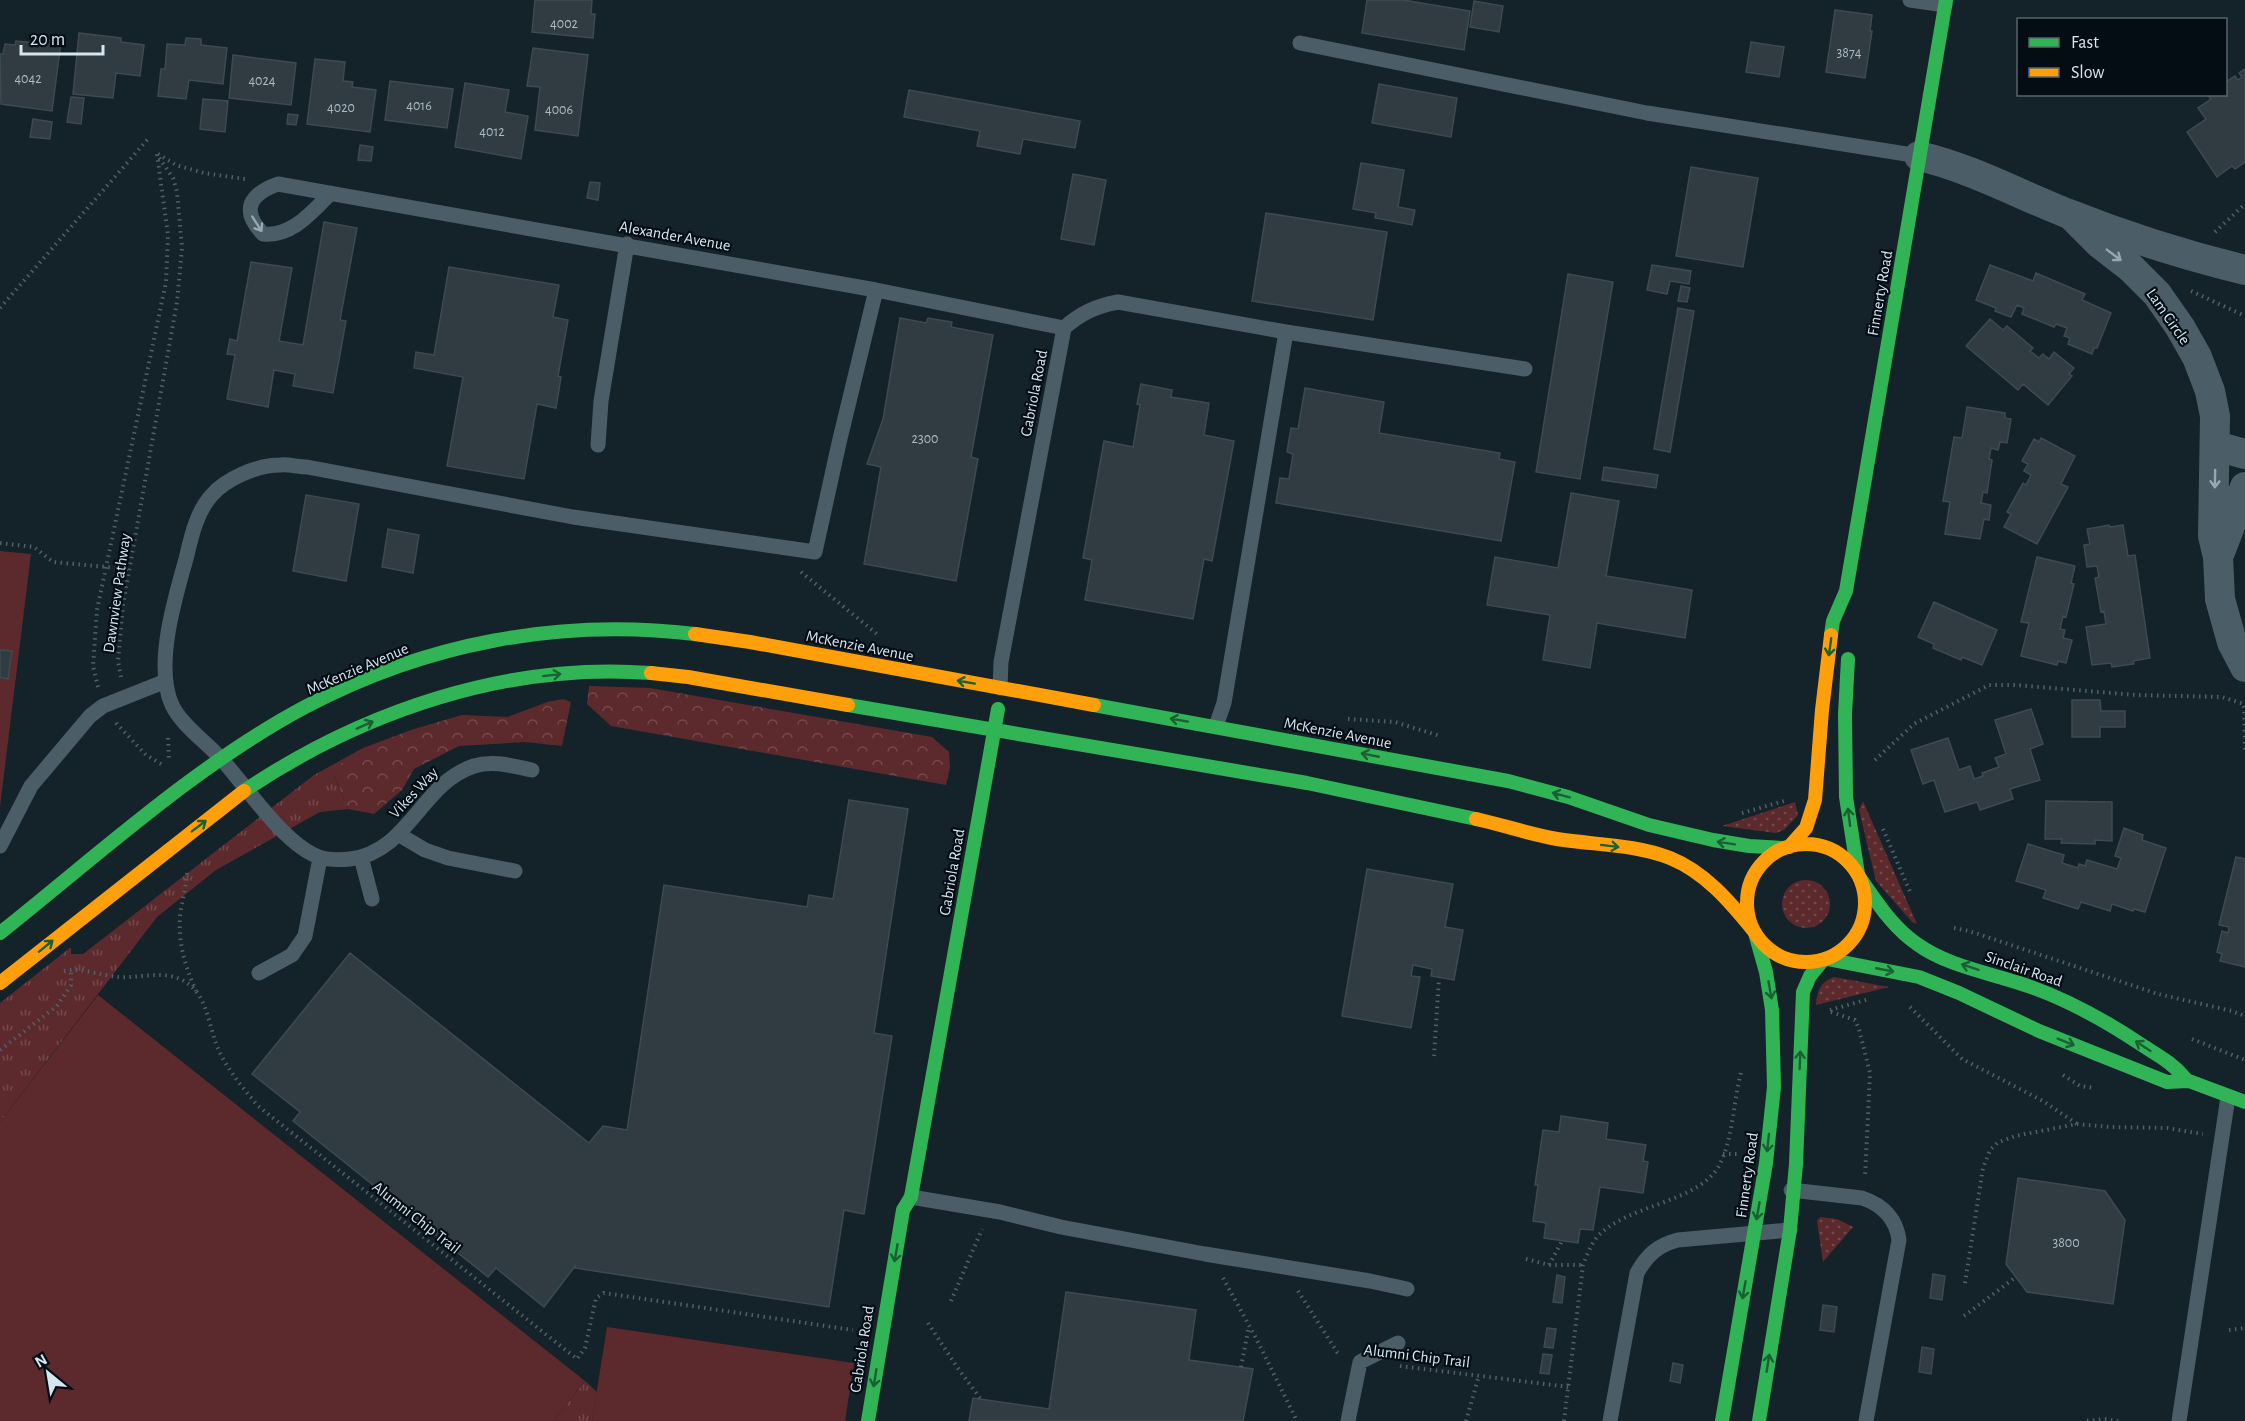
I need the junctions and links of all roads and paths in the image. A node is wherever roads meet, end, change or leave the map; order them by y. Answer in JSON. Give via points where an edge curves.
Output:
{"nodes":[{"id":1,"x":1910,"y":0,"type":"edge"},
{"id":2,"x":1945,"y":3,"type":"edge"},
{"id":3,"x":1300,"y":43,"type":"dead end"},
{"id":4,"x":148,"y":139,"type":"dead end"},
{"id":5,"x":157,"y":154,"type":"junction"},
{"id":6,"x":1919,"y":156,"type":"junction"},
{"id":7,"x":278,"y":184,"type":"junction"},
{"id":8,"x":331,"y":193,"type":"junction"},
{"id":9,"x":2245,"y":204,"type":"edge"},
{"id":10,"x":2071,"y":215,"type":"junction"},
{"id":11,"x":627,"y":244,"type":"junction"},
{"id":12,"x":2190,"y":255,"type":"junction"},
{"id":13,"x":2245,"y":270,"type":"edge"},
{"id":14,"x":876,"y":290,"type":"junction"},
{"id":15,"x":2189,"y":290,"type":"dead end"},
{"id":16,"x":0,"y":308,"type":"edge"},
{"id":17,"x":2245,"y":316,"type":"edge"},
{"id":18,"x":1064,"y":328,"type":"junction"},
{"id":19,"x":1286,"y":332,"type":"junction"},
{"id":20,"x":1525,"y":369,"type":"dead end"},
{"id":21,"x":598,"y":446,"type":"dead end"},
{"id":22,"x":2216,"y":446,"type":"junction"},
{"id":23,"x":2245,"y":454,"type":"edge"},
{"id":24,"x":2245,"y":487,"type":"edge"},
{"id":25,"x":0,"y":543,"type":"edge"},
{"id":26,"x":2218,"y":557,"type":"junction"},
{"id":27,"x":105,"y":568,"type":"junction"},
{"id":28,"x":128,"y":569,"type":"junction"},
{"id":29,"x":800,"y":570,"type":"dead end"},
{"id":30,"x":1846,"y":591,"type":"junction"},
{"id":31,"x":1849,"y":613,"type":"dead end"},
{"id":32,"x":878,"y":635,"type":"dead end"},
{"id":33,"x":1849,"y":644,"type":"dead end"},
{"id":34,"x":2245,"y":667,"type":"edge"},
{"id":35,"x":166,"y":681,"type":"junction"},
{"id":36,"x":1000,"y":688,"type":"junction"},
{"id":37,"x":134,"y":692,"type":"junction"},
{"id":38,"x":104,"y":706,"type":"junction"},
{"id":39,"x":1216,"y":726,"type":"junction"},
{"id":40,"x":163,"y":729,"type":"dead end"},
{"id":41,"x":995,"y":730,"type":"junction"},
{"id":42,"x":2245,"y":750,"type":"edge"},
{"id":43,"x":223,"y":760,"type":"junction"},
{"id":44,"x":1869,"y":766,"type":"dead end"},
{"id":45,"x":532,"y":770,"type":"dead end"},
{"id":46,"x":246,"y":789,"type":"junction"},
{"id":47,"x":398,"y":834,"type":"junction"},
{"id":48,"x":0,"y":846,"type":"edge"},
{"id":49,"x":1787,"y":848,"type":"junction"},
{"id":50,"x":361,"y":857,"type":"junction"},
{"id":51,"x":320,"y":858,"type":"junction"},
{"id":52,"x":187,"y":867,"type":"dead end"},
{"id":53,"x":515,"y":871,"type":"dead end"},
{"id":54,"x":1859,"y":876,"type":"junction"},
{"id":55,"x":372,"y":899,"type":"dead end"},
{"id":56,"x":1950,"y":929,"type":"dead end"},
{"id":57,"x":1754,"y":932,"type":"junction"},
{"id":58,"x":0,"y":933,"type":"edge"},
{"id":59,"x":1825,"y":959,"type":"junction"},
{"id":60,"x":259,"y":973,"type":"dead end"},
{"id":61,"x":1439,"y":978,"type":"dead end"},
{"id":62,"x":0,"y":983,"type":"edge"},
{"id":63,"x":198,"y":994,"type":"junction"},
{"id":64,"x":1909,"y":1006,"type":"dead end"},
{"id":65,"x":1828,"y":1011,"type":"dead end"},
{"id":66,"x":2245,"y":1016,"type":"edge"},
{"id":67,"x":0,"y":1050,"type":"edge"},
{"id":68,"x":1434,"y":1056,"type":"dead end"},
{"id":69,"x":1745,"y":1060,"type":"dead end"},
{"id":70,"x":2189,"y":1081,"type":"junction"},
{"id":71,"x":2228,"y":1097,"type":"junction"},
{"id":72,"x":2245,"y":1102,"type":"edge"},
{"id":73,"x":2077,"y":1124,"type":"junction"},
{"id":74,"x":2222,"y":1137,"type":"junction"},
{"id":75,"x":1723,"y":1154,"type":"dead end"},
{"id":76,"x":1762,"y":1189,"type":"junction"},
{"id":77,"x":1794,"y":1190,"type":"junction"},
{"id":78,"x":911,"y":1197,"type":"junction"},
{"id":79,"x":1862,"y":1198,"type":"junction"},
{"id":80,"x":982,"y":1229,"type":"dead end"},
{"id":81,"x":1790,"y":1230,"type":"junction"},
{"id":82,"x":1754,"y":1233,"type":"junction"},
{"id":83,"x":1562,"y":1241,"type":"dead end"},
{"id":84,"x":1526,"y":1259,"type":"dead end"},
{"id":85,"x":1549,"y":1265,"type":"junction"},
{"id":86,"x":1583,"y":1265,"type":"dead end"},
{"id":87,"x":1219,"y":1271,"type":"dead end"},
{"id":88,"x":2016,"y":1277,"type":"dead end"},
{"id":89,"x":1965,"y":1283,"type":"dead end"},
{"id":90,"x":1407,"y":1289,"type":"dead end"},
{"id":91,"x":1297,"y":1290,"type":"dead end"},
{"id":92,"x":951,"y":1301,"type":"dead end"},
{"id":93,"x":1964,"y":1316,"type":"dead end"},
{"id":94,"x":928,"y":1323,"type":"dead end"},
{"id":95,"x":1249,"y":1326,"type":"junction"},
{"id":96,"x":2245,"y":1328,"type":"edge"},
{"id":97,"x":2229,"y":1330,"type":"dead end"},
{"id":98,"x":882,"y":1335,"type":"junction"},
{"id":99,"x":1398,"y":1343,"type":"dead end"},
{"id":100,"x":1360,"y":1362,"type":"junction"},
{"id":101,"x":1241,"y":1367,"type":"dead end"},
{"id":102,"x":1479,"y":1375,"type":"junction"},
{"id":103,"x":980,"y":1398,"type":"dead end"},
{"id":104,"x":868,"y":1421,"type":"edge"},
{"id":105,"x":1297,"y":1421,"type":"edge"},
{"id":106,"x":1348,"y":1421,"type":"edge"},
{"id":107,"x":1466,"y":1421,"type":"edge"},
{"id":108,"x":1564,"y":1421,"type":"edge"},
{"id":109,"x":1610,"y":1421,"type":"edge"},
{"id":110,"x":1722,"y":1421,"type":"edge"},
{"id":111,"x":1759,"y":1421,"type":"edge"},
{"id":112,"x":1866,"y":1421,"type":"edge"},
{"id":113,"x":2087,"y":1421,"type":"edge"},
{"id":114,"x":2118,"y":1421,"type":"edge"},
{"id":115,"x":2179,"y":1421,"type":"edge"}],
"edges":[{"from":1,"to":2,"type":"lane"},
{"from":2,"to":6,"type":"main road","name":"Finnerty Road"},
{"from":3,"to":6,"type":"lane","via":[[1647,113]]},
{"from":4,"to":16,"type":"path"},
{"from":5,"to":7,"type":"path","via":[[176,165],[204,173]]},
{"from":5,"to":27,"type":"path","name":"Dawnview Pathway","via":[[168,236],[166,282]]},
{"from":5,"to":28,"type":"path","name":"Dawnview Pathway","via":[[177,192],[181,258],[176,314]]},
{"from":6,"to":10,"type":"street","name":"Lam Circle","via":[[1943,162]]},
{"from":6,"to":30,"type":"main road","name":"Finnerty Road"},
{"from":7,"to":8,"type":"lane","name":"Alexander Avenue"},
{"from":7,"to":8,"type":"lane","one_way":true,"via":[[262,190],[253,199],[250,212],[254,225],[263,234],[275,235],[290,228]]},
{"from":8,"to":11,"type":"lane","name":"Alexander Avenue"},
{"from":9,"to":12,"type":"path"},
{"from":10,"to":12,"type":"street","name":"Lam Circle"},
{"from":10,"to":22,"type":"street","name":"Lam Circle","one_way":true,"via":[[2157,294],[2180,327],[2210,391]]},
{"from":11,"to":14,"type":"lane","name":"Alexander Avenue"},
{"from":11,"to":21,"type":"lane","via":[[601,401]]},
{"from":12,"to":13,"type":"street","name":"Lam Circle"},
{"from":14,"to":18,"type":"lane","name":"Alexander Avenue"},
{"from":14,"to":35,"type":"lane","via":[[815,552],[573,517],[278,464],[229,482],[211,495],[201,510],[175,595],[167,636]]},
{"from":15,"to":17,"type":"path"},
{"from":18,"to":19,"type":"lane","via":[[1087,311],[1118,302]]},
{"from":18,"to":36,"type":"lane","name":"Gabriola Road","via":[[1003,651]]},
{"from":19,"to":20,"type":"lane"},
{"from":19,"to":39,"type":"lane","via":[[1224,703]]},
{"from":22,"to":23,"type":"street"},
{"from":22,"to":26,"type":"street","name":"Lam Circle","one_way":true,"via":[[2213,536]]},
{"from":24,"to":26,"type":"street","name":"Lam Circle"},
{"from":25,"to":27,"type":"path","via":[[34,547],[52,562]]},
{"from":26,"to":34,"type":"street","name":"Lam Circle","via":[[2220,599],[2232,642]]},
{"from":27,"to":28,"type":"path"},
{"from":27,"to":38,"type":"path","name":"Dawnview Pathway","via":[[93,666]]},
{"from":28,"to":37,"type":"path","name":"Dawnview Pathway","via":[[118,661],[120,675]]},
{"from":29,"to":32,"type":"path"},
{"from":30,"to":31,"type":"main road","name":"Finnerty Road"},
{"from":30,"to":49,"type":"main road","name":"Finnerty Road","one_way":true,"via":[[1833,621],[1821,710],[1815,800],[1806,828]]},
{"from":54,"to":33,"type":"main road","one_way":true,"via":[[1846,797]]},
{"from":35,"to":37,"type":"lane"},
{"from":35,"to":43,"type":"lane","via":[[172,706]]},
{"from":39,"to":36,"type":"main road","name":"McKenzie Avenue","one_way":true},
{"from":36,"to":41,"type":"main road","name":"Gabriola Road"},
{"from":36,"to":43,"type":"main road","name":"McKenzie Avenue","one_way":true,"via":[[704,634],[628,628],[559,630],[463,646],[395,668],[302,709]]},
{"from":37,"to":38,"type":"lane"},
{"from":38,"to":40,"type":"path","name":"Dawnview Pathway","via":[[146,755],[170,770],[169,739]]},
{"from":38,"to":48,"type":"lane","via":[[90,716],[30,786]]},
{"from":49,"to":39,"type":"main road","name":"McKenzie Avenue","one_way":true,"via":[[1702,838],[1508,781]]},
{"from":46,"to":41,"type":"main road","one_way":true,"via":[[309,751],[374,720],[467,690],[562,674],[605,672],[687,677]]},
{"from":41,"to":57,"type":"main road","one_way":true,"via":[[1212,766],[1448,812],[1552,838],[1653,853],[1699,873]]},
{"from":41,"to":78,"type":"main road","name":"Gabriola Road"},
{"from":42,"to":44,"type":"path","via":[[2244,704],[2222,697],[1989,685],[1914,724]]},
{"from":43,"to":46,"type":"lane"},
{"from":43,"to":58,"type":"main road","name":"McKenzie Avenue"},
{"from":45,"to":47,"type":"lane","name":"Vikes Way","via":[[495,763],[455,774],[440,785]]},
{"from":46,"to":51,"type":"lane","via":[[301,849]]},
{"from":62,"to":46,"type":"main road","one_way":true},
{"from":47,"to":50,"type":"lane","name":"Vikes Way"},
{"from":47,"to":53,"type":"lane","via":[[448,858]]},
{"from":49,"to":54,"type":"main road","via":[[1804,844],[1828,849],[1842,856]]},
{"from":49,"to":57,"type":"main road","via":[[1764,862],[1751,882],[1747,906]]},
{"from":50,"to":51,"type":"lane","name":"Vikes Way"},
{"from":50,"to":55,"type":"lane"},
{"from":51,"to":60,"type":"lane","via":[[305,936],[292,955]]},
{"from":52,"to":63,"type":"path","via":[[180,941],[186,969]]},
{"from":54,"to":59,"type":"main road","via":[[1865,902],[1861,925],[1848,946]]},
{"from":70,"to":54,"type":"main road","name":"Sinclair Road","one_way":true,"via":[[2176,1067],[2084,1009],[2027,984],[1949,960],[1912,941]]},
{"from":56,"to":66,"type":"path","via":[[1969,930],[2158,994]]},
{"from":57,"to":59,"type":"main road","via":[[1765,946],[1785,959]]},
{"from":57,"to":76,"type":"main road","name":"Finnerty Road","one_way":true,"via":[[1771,994],[1775,1058]]},
{"from":59,"to":70,"type":"main road","name":"Sinclair Road","one_way":true,"via":[[1919,977],[2167,1082]]},
{"from":77,"to":59,"type":"main road","one_way":true,"via":[[1803,992],[1810,976]]},
{"from":61,"to":68,"type":"path"},
{"from":63,"to":67,"type":"path","via":[[172,977],[95,975],[71,969],[71,985],[57,1006]]},
{"from":63,"to":98,"type":"path","name":"Alumni Chip Trail","via":[[209,1015],[221,1056],[258,1106],[577,1359],[585,1348],[596,1298],[604,1293]]},
{"from":64,"to":73,"type":"path","via":[[1962,1059],[2043,1101]]},
{"from":65,"to":79,"type":"path","via":[[1855,1020],[1870,1073]]},
{"from":69,"to":75,"type":"path"},
{"from":70,"to":71,"type":"main road","name":"Sinclair Road"},
{"from":71,"to":72,"type":"main road","name":"Sinclair Road"},
{"from":71,"to":74,"type":"lane"},
{"from":73,"to":74,"type":"path","via":[[2167,1128]]},
{"from":73,"to":89,"type":"path","via":[[2008,1138],[1989,1150]]},
{"from":74,"to":115,"type":"lane"},
{"from":76,"to":77,"type":"lane"},
{"from":76,"to":82,"type":"main road","name":"Finnerty Road","one_way":true},
{"from":77,"to":79,"type":"lane"},
{"from":77,"to":81,"type":"main road"},
{"from":78,"to":90,"type":"lane"},
{"from":78,"to":98,"type":"main road","name":"Gabriola Road","one_way":true,"via":[[903,1210]]},
{"from":79,"to":112,"type":"lane","via":[[1889,1214],[1899,1240]]},
{"from":80,"to":92,"type":"path"},
{"from":81,"to":82,"type":"lane"},
{"from":111,"to":81,"type":"main road","one_way":true},
{"from":82,"to":109,"type":"lane","via":[[1678,1240],[1653,1251],[1644,1261],[1637,1273]]},
{"from":82,"to":110,"type":"main road","name":"Finnerty Road","one_way":true},
{"from":83,"to":85,"type":"path"},
{"from":84,"to":85,"type":"path"},
{"from":85,"to":86,"type":"path"},
{"from":87,"to":95,"type":"path"},
{"from":88,"to":93,"type":"path"},
{"from":91,"to":100,"type":"path","name":"Alumni Chip Trail","via":[[1337,1352]]},
{"from":94,"to":103,"type":"path"},
{"from":95,"to":101,"type":"path"},
{"from":95,"to":105,"type":"path"},
{"from":96,"to":97,"type":"path"},
{"from":98,"to":104,"type":"main road","name":"Gabriola Road","one_way":true},
{"from":99,"to":100,"type":"lane"},
{"from":100,"to":102,"type":"path","name":"Alumni Chip Trail"},
{"from":100,"to":106,"type":"lane"},
{"from":102,"to":107,"type":"path"},
{"from":102,"to":108,"type":"path","name":"Alumni Chip Trail","via":[[1569,1387]]},
{"from":113,"to":114,"type":"path"}]}
